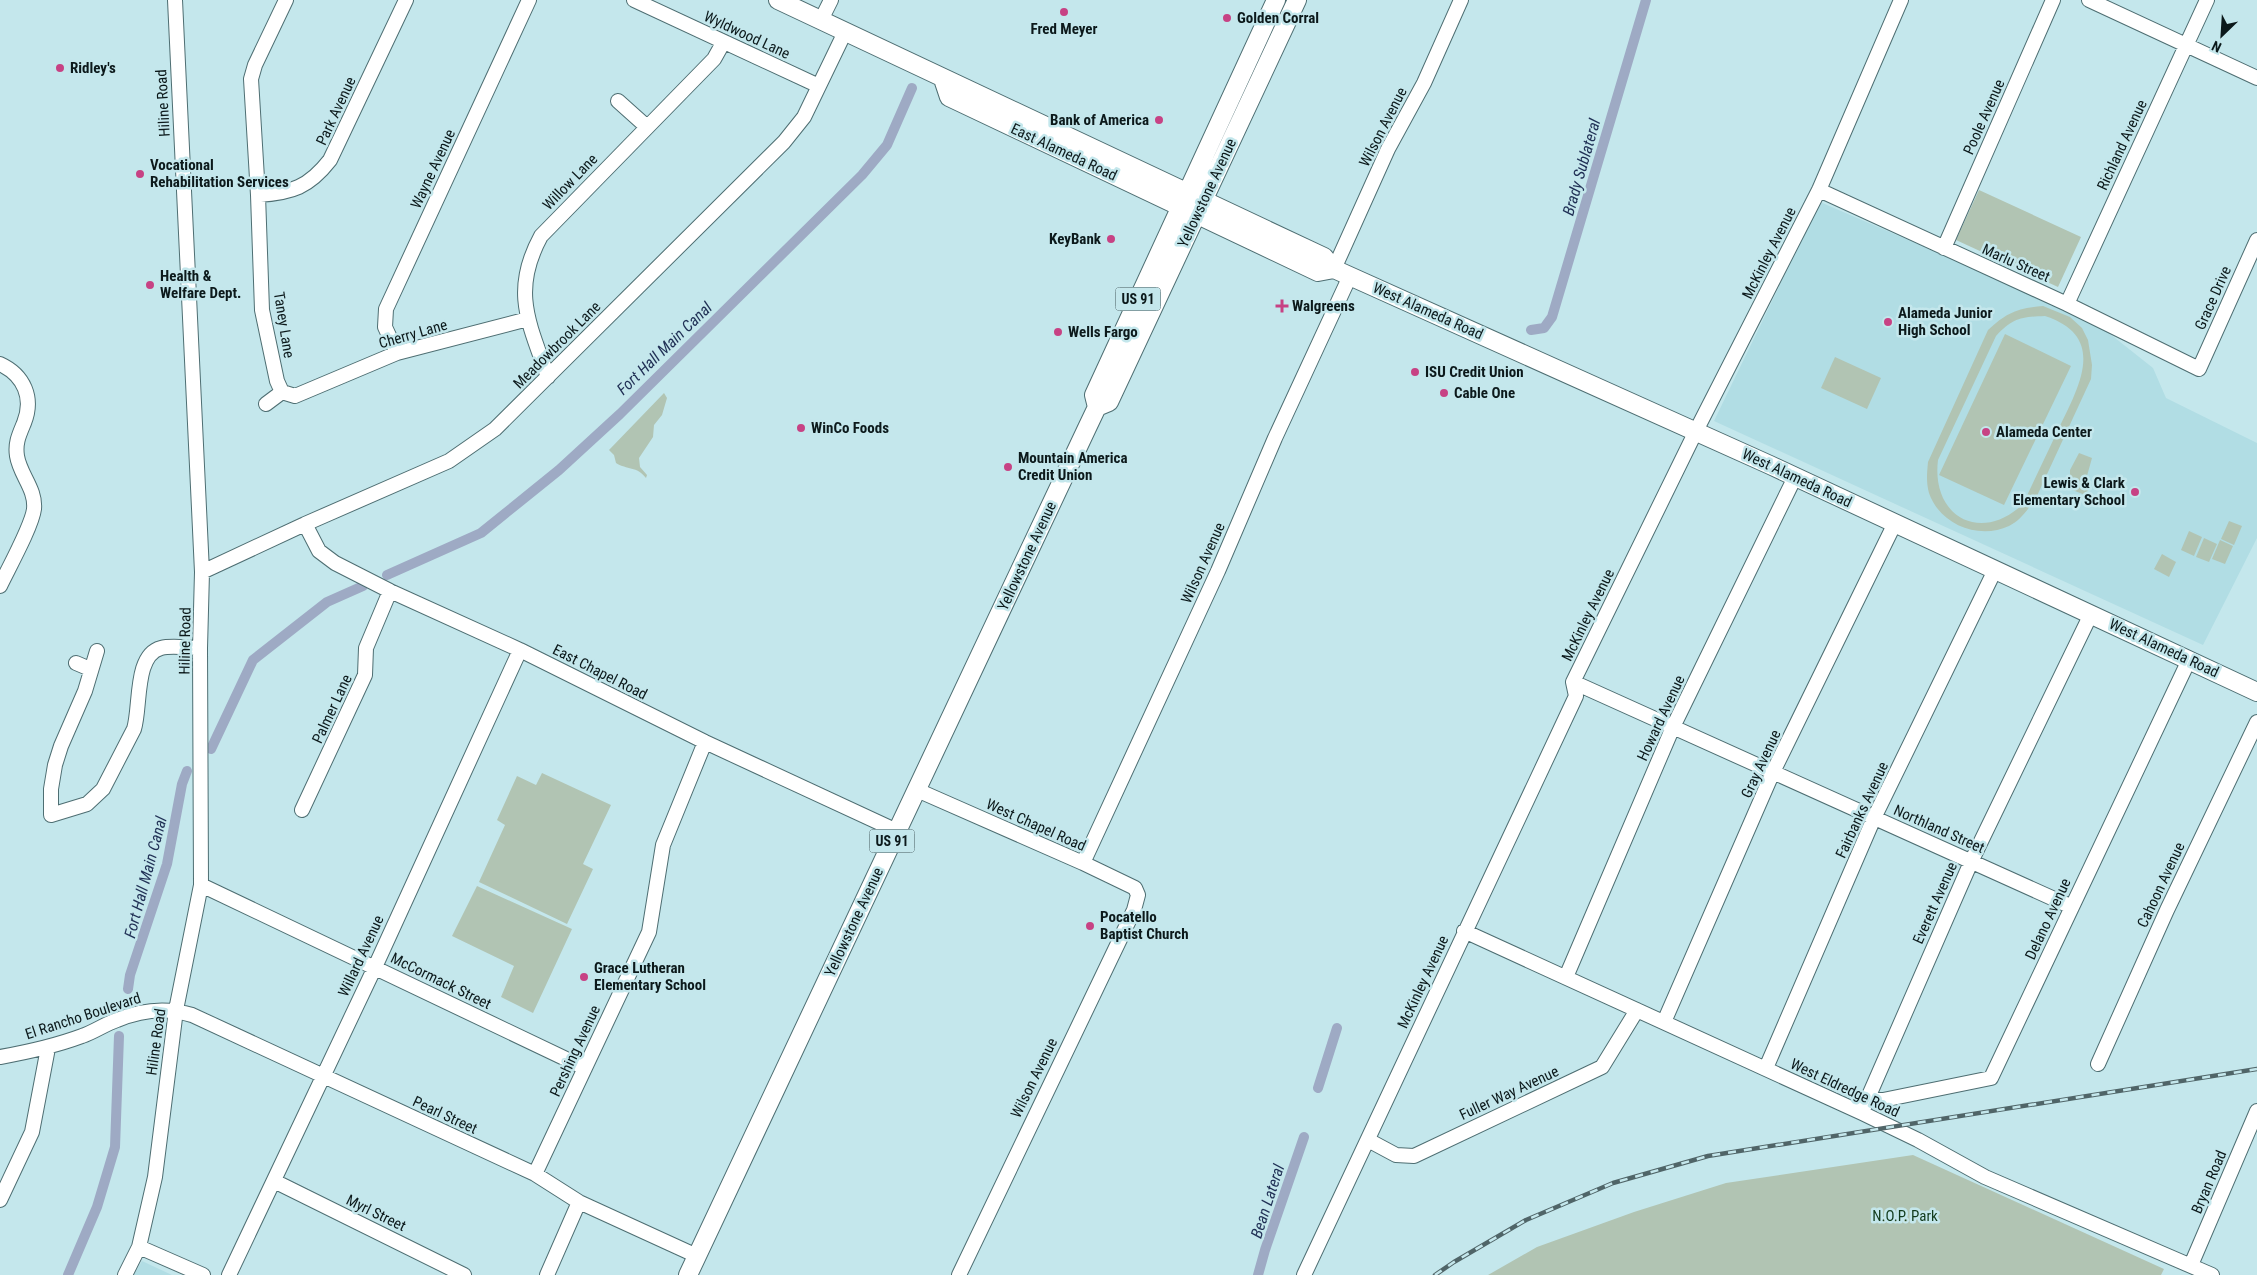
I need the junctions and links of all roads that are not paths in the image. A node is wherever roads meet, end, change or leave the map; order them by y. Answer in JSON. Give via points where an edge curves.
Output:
{"nodes":[{"id":1,"x":175,"y":0,"type":"edge"},
{"id":2,"x":286,"y":0,"type":"edge"},
{"id":3,"x":406,"y":0,"type":"edge"},
{"id":4,"x":529,"y":0,"type":"edge"},
{"id":5,"x":634,"y":0,"type":"edge"},
{"id":6,"x":778,"y":0,"type":"edge"},
{"id":7,"x":831,"y":0,"type":"edge"},
{"id":8,"x":1276,"y":0,"type":"edge"},
{"id":9,"x":1297,"y":0,"type":"edge"},
{"id":10,"x":1461,"y":0,"type":"edge"},
{"id":11,"x":1901,"y":0,"type":"edge"},
{"id":12,"x":2053,"y":0,"type":"edge"},
{"id":13,"x":2089,"y":0,"type":"edge"},
{"id":14,"x":2207,"y":0,"type":"edge"},
{"id":15,"x":821,"y":20,"type":"junction"},
{"id":16,"x":845,"y":32,"type":"junction"},
{"id":17,"x":723,"y":43,"type":"junction"},
{"id":18,"x":2186,"y":45,"type":"junction"},
{"id":19,"x":2257,"y":78,"type":"edge"},
{"id":20,"x":819,"y":86,"type":"junction"},
{"id":21,"x":618,"y":101,"type":"dead end"},
{"id":22,"x":647,"y":127,"type":"junction"},
{"id":23,"x":1818,"y":190,"type":"junction"},
{"id":24,"x":258,"y":195,"type":"junction"},
{"id":25,"x":1184,"y":200,"type":"junction"},
{"id":26,"x":1200,"y":208,"type":"junction"},
{"id":27,"x":2257,"y":240,"type":"edge"},
{"id":28,"x":1944,"y":248,"type":"junction"},
{"id":29,"x":1342,"y":272,"type":"junction"},
{"id":30,"x":2067,"y":304,"type":"junction"},
{"id":31,"x":528,"y":319,"type":"junction"},
{"id":32,"x":397,"y":353,"type":"junction"},
{"id":33,"x":0,"y":364,"type":"edge"},
{"id":34,"x":2199,"y":369,"type":"joint"},
{"id":35,"x":548,"y":378,"type":"junction"},
{"id":36,"x":282,"y":392,"type":"junction"},
{"id":37,"x":266,"y":404,"type":"dead end"},
{"id":38,"x":1097,"y":407,"type":"junction"},
{"id":39,"x":1696,"y":431,"type":"junction"},
{"id":40,"x":1795,"y":477,"type":"junction"},
{"id":41,"x":1895,"y":523,"type":"junction"},
{"id":42,"x":305,"y":524,"type":"junction"},
{"id":43,"x":1996,"y":570,"type":"junction"},
{"id":44,"x":202,"y":572,"type":"junction"},
{"id":45,"x":0,"y":586,"type":"edge"},
{"id":46,"x":390,"y":591,"type":"junction"},
{"id":47,"x":2091,"y":614,"type":"junction"},
{"id":48,"x":200,"y":648,"type":"junction"},
{"id":49,"x":520,"y":650,"type":"junction"},
{"id":50,"x":97,"y":652,"type":"dead end"},
{"id":51,"x":2189,"y":660,"type":"junction"},
{"id":52,"x":76,"y":663,"type":"dead end"},
{"id":53,"x":90,"y":668,"type":"junction"},
{"id":54,"x":1574,"y":682,"type":"junction"},
{"id":55,"x":2257,"y":692,"type":"edge"},
{"id":56,"x":2257,"y":722,"type":"edge"},
{"id":57,"x":1673,"y":727,"type":"junction"},
{"id":58,"x":705,"y":742,"type":"junction"},
{"id":59,"x":1773,"y":772,"type":"junction"},
{"id":60,"x":917,"y":790,"type":"junction"},
{"id":61,"x":302,"y":810,"type":"dead end"},
{"id":62,"x":1874,"y":818,"type":"junction"},
{"id":63,"x":897,"y":831,"type":"junction"},
{"id":64,"x":1971,"y":862,"type":"junction"},
{"id":65,"x":1083,"y":863,"type":"junction"},
{"id":66,"x":200,"y":885,"type":"junction"},
{"id":67,"x":1138,"y":895,"type":"joint"},
{"id":68,"x":2072,"y":907,"type":"junction"},
{"id":69,"x":1464,"y":930,"type":"junction"},
{"id":70,"x":375,"y":967,"type":"junction"},
{"id":71,"x":1566,"y":978,"type":"junction"},
{"id":72,"x":176,"y":1010,"type":"junction"},
{"id":73,"x":1637,"y":1010,"type":"junction"},
{"id":74,"x":1664,"y":1022,"type":"junction"},
{"id":75,"x":48,"y":1048,"type":"junction"},
{"id":76,"x":0,"y":1057,"type":"edge"},
{"id":77,"x":2098,"y":1064,"type":"dead end"},
{"id":78,"x":585,"y":1068,"type":"junction"},
{"id":79,"x":1766,"y":1068,"type":"junction"},
{"id":80,"x":322,"y":1076,"type":"junction"},
{"id":81,"x":1864,"y":1106,"type":"junction"},
{"id":82,"x":2257,"y":1111,"type":"edge"},
{"id":83,"x":1368,"y":1140,"type":"junction"},
{"id":84,"x":535,"y":1174,"type":"junction"},
{"id":85,"x":274,"y":1181,"type":"junction"},
{"id":86,"x":0,"y":1200,"type":"edge"},
{"id":87,"x":579,"y":1202,"type":"junction"},
{"id":88,"x":139,"y":1246,"type":"junction"},
{"id":89,"x":697,"y":1256,"type":"junction"},
{"id":90,"x":2191,"y":1266,"type":"junction"},
{"id":91,"x":125,"y":1275,"type":"edge"},
{"id":92,"x":203,"y":1275,"type":"edge"},
{"id":93,"x":229,"y":1275,"type":"edge"},
{"id":94,"x":464,"y":1275,"type":"edge"},
{"id":95,"x":547,"y":1275,"type":"edge"},
{"id":96,"x":688,"y":1275,"type":"edge"},
{"id":97,"x":959,"y":1275,"type":"edge"},
{"id":98,"x":1304,"y":1275,"type":"edge"},
{"id":99,"x":2212,"y":1275,"type":"edge"}],
"edges":[{"from":1,"to":44,"type":"street","name":"Hiline Road"},
{"from":2,"to":24,"type":"street","name":"Taney Lane","via":[[251,79]]},
{"from":3,"to":24,"type":"street","name":"Park Avenue","via":[[330,160],[318,175],[300,187]]},
{"from":4,"to":32,"type":"street","name":"Wayne Avenue","via":[[386,309],[385,326]]},
{"from":5,"to":17,"type":"street","name":"Wyldwood Lane"},
{"from":6,"to":15,"type":"main road","name":"East Alameda Road"},
{"from":7,"to":15,"type":"street"},
{"from":8,"to":25,"type":"main road","name":"Yellowstone Avenue"},
{"from":9,"to":26,"type":"main road","name":"Yellowstone Avenue"},
{"from":10,"to":29,"type":"street","name":"Wilson Avenue","via":[[1424,83],[1388,149]]},
{"from":11,"to":23,"type":"street","name":"McKinley Avenue"},
{"from":12,"to":28,"type":"street","name":"Poole Avenue"},
{"from":13,"to":18,"type":"street"},
{"from":14,"to":18,"type":"street","name":"Richland Avenue"},
{"from":15,"to":16,"type":"main road","name":"East Alameda Road"},
{"from":16,"to":20,"type":"street","name":"Meadowbrook Lane"},
{"from":16,"to":25,"type":"main road","name":"East Alameda Road"},
{"from":17,"to":20,"type":"street","name":"Wyldwood Lane"},
{"from":17,"to":22,"type":"street","name":"Willow Lane","via":[[714,59]]},
{"from":18,"to":19,"type":"street"},
{"from":18,"to":30,"type":"street","name":"Richland Avenue"},
{"from":20,"to":35,"type":"street","name":"Meadowbrook Lane","via":[[804,117],[784,142]]},
{"from":21,"to":22,"type":"street"},
{"from":22,"to":31,"type":"street","name":"Willow Lane","via":[[541,236],[530,256],[524,281]]},
{"from":23,"to":28,"type":"street","name":"Marlu Street"},
{"from":23,"to":39,"type":"street","name":"McKinley Avenue"},
{"from":24,"to":36,"type":"street","name":"Taney Lane","via":[[262,310]]},
{"from":25,"to":26,"type":"main road","name":"West Alameda Road"},
{"from":25,"to":38,"type":"main road","name":"Yellowstone Avenue","number":"US 91","via":[[1094,395]]},
{"from":26,"to":29,"type":"main road","name":"West Alameda Road","via":[[1324,257]]},
{"from":26,"to":38,"type":"main road","name":"Yellowstone Avenue","number":"US 91","via":[[1109,402]]},
{"from":27,"to":34,"type":"street","name":"Grace Drive"},
{"from":28,"to":30,"type":"street","name":"Marlu Street"},
{"from":29,"to":39,"type":"main road","name":"West Alameda Road"},
{"from":29,"to":65,"type":"street","name":"Wilson Avenue","via":[[1218,571]]},
{"from":30,"to":34,"type":"street","name":"Marlu Street"},
{"from":31,"to":32,"type":"street","name":"Cherry Lane"},
{"from":31,"to":35,"type":"street","name":"Willow Lane"},
{"from":32,"to":36,"type":"street","name":"Cherry Lane","via":[[295,396]]},
{"from":33,"to":45,"type":"street","via":[[19,377],[27,390],[28,408],[17,436],[16,450],[21,469],[33,491],[34,510]]},
{"from":35,"to":42,"type":"street","name":"Meadowbrook Lane","via":[[495,429],[449,461]]},
{"from":36,"to":37,"type":"street"},
{"from":38,"to":60,"type":"main road","name":"Yellowstone Avenue","number":"US 91"},
{"from":39,"to":40,"type":"main road","name":"West Alameda Road"},
{"from":39,"to":54,"type":"street","name":"McKinley Avenue"},
{"from":40,"to":41,"type":"main road","name":"West Alameda Road"},
{"from":40,"to":57,"type":"street","name":"Howard Avenue"},
{"from":41,"to":43,"type":"main road","name":"West Alameda Road"},
{"from":41,"to":59,"type":"street","name":"Gray Avenue"},
{"from":42,"to":44,"type":"street","name":"Meadowbrook Lane"},
{"from":42,"to":46,"type":"street","name":"East Chapel Road","via":[[319,551]]},
{"from":43,"to":47,"type":"main road","name":"West Alameda Road"},
{"from":43,"to":62,"type":"street","name":"Fairbanks Avenue"},
{"from":44,"to":48,"type":"street","name":"Hiline Road"},
{"from":46,"to":49,"type":"street","name":"East Chapel Road"},
{"from":46,"to":61,"type":"street","name":"Palmer Lane","via":[[366,648],[365,675]]},
{"from":47,"to":51,"type":"main road","name":"West Alameda Road"},
{"from":47,"to":64,"type":"street","name":"Everett Avenue"},
{"from":48,"to":53,"type":"street","via":[[161,648],[148,654],[143,666],[137,720],[103,789],[87,804],[51,815],[55,765],[85,691]]},
{"from":48,"to":66,"type":"street","name":"Hiline Road"},
{"from":49,"to":58,"type":"street","name":"East Chapel Road"},
{"from":49,"to":70,"type":"street","name":"Willard Avenue"},
{"from":50,"to":53,"type":"street"},
{"from":51,"to":55,"type":"main road","name":"West Alameda Road"},
{"from":51,"to":68,"type":"street","name":"Delano Avenue"},
{"from":52,"to":53,"type":"street"},
{"from":54,"to":57,"type":"street","name":"Northland Street"},
{"from":54,"to":69,"type":"street","name":"McKinley Avenue","via":[[1576,696]]},
{"from":56,"to":77,"type":"street","name":"Cahoon Avenue"},
{"from":57,"to":59,"type":"street","name":"Northland Street"},
{"from":57,"to":71,"type":"street","name":"Howard Avenue"},
{"from":58,"to":63,"type":"street","name":"East Chapel Road"},
{"from":58,"to":78,"type":"street","name":"Pershing Avenue","via":[[663,844],[649,932]]},
{"from":59,"to":62,"type":"street","name":"Northland Street"},
{"from":59,"to":74,"type":"street","name":"Gray Avenue"},
{"from":60,"to":63,"type":"main road","name":"Yellowstone Avenue","number":"US 91"},
{"from":60,"to":65,"type":"street","name":"West Chapel Road"},
{"from":62,"to":64,"type":"street","name":"Northland Street"},
{"from":62,"to":79,"type":"street","name":"Fairbanks Avenue"},
{"from":63,"to":89,"type":"main road","name":"Yellowstone Avenue","number":"US 91"},
{"from":64,"to":68,"type":"street","name":"Northland Street"},
{"from":64,"to":81,"type":"street","name":"Everett Avenue"},
{"from":65,"to":67,"type":"street","name":"West Chapel Road","via":[[1134,888]]},
{"from":66,"to":70,"type":"street","name":"McCormack Street"},
{"from":66,"to":72,"type":"street","name":"Hiline Road"},
{"from":67,"to":97,"type":"street","name":"Wilson Avenue","via":[[1134,910]]},
{"from":68,"to":81,"type":"street","name":"Delano Avenue","via":[[1990,1078]]},
{"from":69,"to":71,"type":"street","name":"West Eldredge Road"},
{"from":69,"to":83,"type":"street","name":"McKinley Avenue"},
{"from":70,"to":78,"type":"street","name":"McCormack Street"},
{"from":70,"to":80,"type":"street","name":"Willard Avenue"},
{"from":71,"to":73,"type":"street","name":"West Eldredge Road"},
{"from":72,"to":75,"type":"street","name":"El Rancho Boulevard","via":[[149,1010]]},
{"from":72,"to":80,"type":"street","name":"Pearl Street"},
{"from":72,"to":88,"type":"street","name":"Hiline Road","via":[[155,1177]]},
{"from":73,"to":74,"type":"street","name":"West Eldredge Road"},
{"from":73,"to":83,"type":"street","name":"Fuller Way Avenue","via":[[1602,1067],[1414,1156],[1396,1155]]},
{"from":74,"to":79,"type":"street","name":"West Eldredge Road"},
{"from":75,"to":76,"type":"street","name":"El Rancho Boulevard"},
{"from":75,"to":86,"type":"street","via":[[32,1132]]},
{"from":78,"to":84,"type":"street","name":"Pershing Avenue"},
{"from":79,"to":81,"type":"street","name":"West Eldredge Road"},
{"from":80,"to":84,"type":"street","name":"Pearl Street"},
{"from":80,"to":85,"type":"street","name":"Willard Avenue"},
{"from":81,"to":90,"type":"street","name":"West Eldredge Road","via":[[1985,1177]]},
{"from":82,"to":90,"type":"street","name":"Bryan Road"},
{"from":83,"to":98,"type":"street","name":"McKinley Avenue"},
{"from":84,"to":87,"type":"street","name":"Pearl Street"},
{"from":85,"to":93,"type":"street","name":"Willard Avenue"},
{"from":85,"to":94,"type":"street","name":"Myrl Street"},
{"from":87,"to":89,"type":"street","name":"Pearl Street"},
{"from":87,"to":95,"type":"street"},
{"from":88,"to":91,"type":"street","name":"Hiline Road"},
{"from":88,"to":92,"type":"street"},
{"from":89,"to":96,"type":"main road","name":"Yellowstone Avenue","number":"US 91"},
{"from":90,"to":99,"type":"street","name":"West Eldredge Road"}]}
